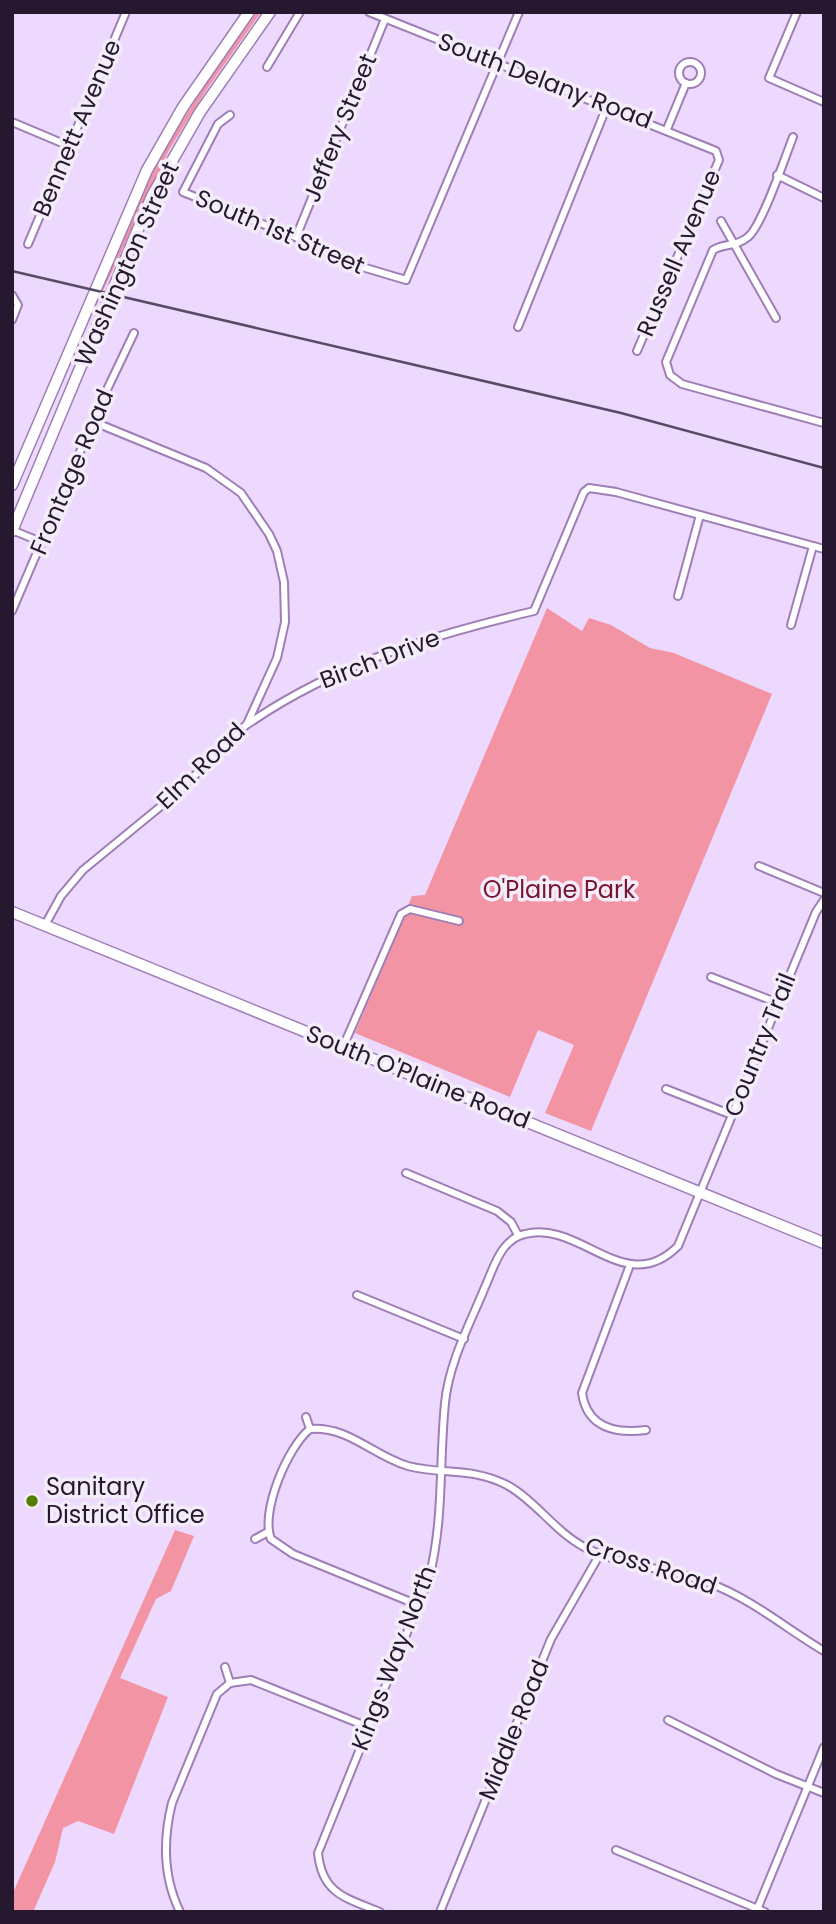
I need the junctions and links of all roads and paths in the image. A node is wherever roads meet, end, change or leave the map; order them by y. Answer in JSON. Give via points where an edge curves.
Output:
{"nodes":[{"id":1,"x":126,"y":12,"type":"edge"},
{"id":2,"x":249,"y":12,"type":"edge"},
{"id":3,"x":270,"y":12,"type":"edge"},
{"id":4,"x":300,"y":12,"type":"edge"},
{"id":5,"x":369,"y":12,"type":"edge"},
{"id":6,"x":519,"y":12,"type":"edge"},
{"id":7,"x":797,"y":12,"type":"edge"},
{"id":8,"x":385,"y":19,"type":"junction"},
{"id":9,"x":497,"y":63,"type":"junction"},
{"id":10,"x":267,"y":66,"type":"dead end"},
{"id":11,"x":686,"y":83,"type":"dead end"},
{"id":12,"x":824,"y":102,"type":"edge"},
{"id":13,"x":607,"y":106,"type":"junction"},
{"id":14,"x":230,"y":115,"type":"dead end"},
{"id":15,"x":12,"y":122,"type":"edge"},
{"id":16,"x":667,"y":129,"type":"junction"},
{"id":17,"x":793,"y":137,"type":"dead end"},
{"id":18,"x":69,"y":146,"type":"junction"},
{"id":19,"x":718,"y":154,"type":"joint"},
{"id":20,"x":777,"y":175,"type":"junction"},
{"id":21,"x":824,"y":198,"type":"edge"},
{"id":22,"x":720,"y":221,"type":"dead end"},
{"id":23,"x":296,"y":237,"type":"junction"},
{"id":24,"x":28,"y":244,"type":"dead end"},
{"id":25,"x":734,"y":246,"type":"junction"},
{"id":26,"x":12,"y":295,"type":"edge"},
{"id":27,"x":776,"y":318,"type":"dead end"},
{"id":28,"x":12,"y":320,"type":"edge"},
{"id":29,"x":518,"y":327,"type":"dead end"},
{"id":30,"x":134,"y":333,"type":"dead end"},
{"id":31,"x":637,"y":351,"type":"dead end"},
{"id":32,"x":94,"y":422,"type":"junction"},
{"id":33,"x":824,"y":423,"type":"edge"},
{"id":34,"x":12,"y":485,"type":"edge"},
{"id":35,"x":699,"y":515,"type":"junction"},
{"id":36,"x":12,"y":530,"type":"edge"},
{"id":37,"x":41,"y":542,"type":"junction"},
{"id":38,"x":813,"y":546,"type":"junction"},
{"id":39,"x":824,"y":549,"type":"edge"},
{"id":40,"x":678,"y":596,"type":"dead end"},
{"id":41,"x":12,"y":611,"type":"edge"},
{"id":42,"x":791,"y":625,"type":"dead end"},
{"id":43,"x":247,"y":724,"type":"junction"},
{"id":44,"x":759,"y":866,"type":"dead end"},
{"id":45,"x":824,"y":893,"type":"edge"},
{"id":46,"x":824,"y":900,"type":"edge"},
{"id":47,"x":12,"y":912,"type":"edge"},
{"id":48,"x":459,"y":920,"type":"dead end"},
{"id":49,"x":45,"y":925,"type":"junction"},
{"id":50,"x":712,"y":977,"type":"dead end"},
{"id":51,"x":778,"y":1003,"type":"junction"},
{"id":52,"x":343,"y":1047,"type":"junction"},
{"id":53,"x":666,"y":1089,"type":"dead end"},
{"id":54,"x":732,"y":1115,"type":"junction"},
{"id":55,"x":406,"y":1173,"type":"dead end"},
{"id":56,"x":700,"y":1193,"type":"junction"},
{"id":57,"x":518,"y":1235,"type":"junction"},
{"id":58,"x":824,"y":1243,"type":"edge"},
{"id":59,"x":630,"y":1265,"type":"junction"},
{"id":60,"x":357,"y":1295,"type":"dead end"},
{"id":61,"x":464,"y":1339,"type":"junction"},
{"id":62,"x":306,"y":1417,"type":"dead end"},
{"id":63,"x":310,"y":1429,"type":"junction"},
{"id":64,"x":646,"y":1430,"type":"dead end"},
{"id":65,"x":442,"y":1469,"type":"junction"},
{"id":66,"x":268,"y":1532,"type":"junction"},
{"id":67,"x":255,"y":1539,"type":"dead end"},
{"id":68,"x":600,"y":1554,"type":"junction"},
{"id":69,"x":418,"y":1605,"type":"junction"},
{"id":70,"x":824,"y":1651,"type":"edge"},
{"id":71,"x":225,"y":1667,"type":"dead end"},
{"id":72,"x":230,"y":1683,"type":"junction"},
{"id":73,"x":668,"y":1720,"type":"dead end"},
{"id":74,"x":368,"y":1727,"type":"junction"},
{"id":75,"x":824,"y":1747,"type":"edge"},
{"id":76,"x":807,"y":1787,"type":"junction"},
{"id":77,"x":824,"y":1793,"type":"edge"},
{"id":78,"x":616,"y":1850,"type":"dead end"},
{"id":79,"x":759,"y":1911,"type":"edge"},
{"id":80,"x":180,"y":1912,"type":"edge"},
{"id":81,"x":380,"y":1912,"type":"edge"},
{"id":82,"x":440,"y":1912,"type":"edge"}],
"edges":[{"from":1,"to":18,"type":"street","name":"Bennett Avenue"},
{"from":2,"to":34,"type":"main road","name":"Washington Street","via":[[146,170]]},
{"from":3,"to":36,"type":"main road","name":"Washington Street","via":[[200,112],[152,196]]},
{"from":4,"to":10,"type":"street"},
{"from":5,"to":8,"type":"street","name":"South Delany Road"},
{"from":6,"to":9,"type":"street"},
{"from":7,"to":12,"type":"street","via":[[769,78]]},
{"from":8,"to":9,"type":"street","name":"South Delany Road"},
{"from":8,"to":23,"type":"street","name":"Jeffery Street"},
{"from":9,"to":13,"type":"street","name":"South Delany Road"},
{"from":9,"to":23,"type":"street","name":"South 1st Street","via":[[406,280]]},
{"from":11,"to":16,"type":"street"},
{"from":13,"to":16,"type":"street","name":"South Delany Road"},
{"from":13,"to":29,"type":"street"},
{"from":14,"to":23,"type":"street","name":"South 1st Street","via":[[218,124],[183,192]]},
{"from":15,"to":18,"type":"street"},
{"from":16,"to":19,"type":"street","name":"South Delany Road"},
{"from":17,"to":20,"type":"street"},
{"from":18,"to":24,"type":"street","name":"Bennett Avenue"},
{"from":19,"to":31,"type":"street","name":"Russell Avenue"},
{"from":20,"to":21,"type":"street"},
{"from":20,"to":25,"type":"street","via":[[751,235]]},
{"from":22,"to":25,"type":"street"},
{"from":25,"to":27,"type":"street"},
{"from":25,"to":33,"type":"street","via":[[713,250],[667,357],[670,375],[682,384]]},
{"from":26,"to":28,"type":"street","via":[[18,304]]},
{"from":30,"to":32,"type":"street","name":"Frontage Road"},
{"from":32,"to":37,"type":"street","name":"Frontage Road"},
{"from":32,"to":43,"type":"street","name":"Elm Road","via":[[223,477],[249,503],[269,534],[284,576],[285,622],[277,658]]},
{"from":35,"to":38,"type":"street"},
{"from":35,"to":40,"type":"street"},
{"from":35,"to":43,"type":"street","name":"Birch Drive","via":[[595,487],[584,492],[534,611],[439,634],[373,657],[307,687]]},
{"from":36,"to":37,"type":"street"},
{"from":37,"to":41,"type":"street","name":"Frontage Road"},
{"from":38,"to":39,"type":"street"},
{"from":38,"to":42,"type":"street"},
{"from":43,"to":49,"type":"street","name":"Elm Road","via":[[177,793],[83,870]]},
{"from":44,"to":45,"type":"street"},
{"from":46,"to":51,"type":"street","name":"Country Trail"},
{"from":47,"to":49,"type":"main road","name":"South O'Plaine Road"},
{"from":48,"to":52,"type":"street","via":[[410,909],[401,914]]},
{"from":49,"to":52,"type":"main road","name":"South O'Plaine Road"},
{"from":50,"to":51,"type":"street"},
{"from":51,"to":54,"type":"street","name":"Country Trail"},
{"from":52,"to":56,"type":"main road","name":"South O'Plaine Road"},
{"from":53,"to":54,"type":"street"},
{"from":54,"to":56,"type":"street","name":"Country Trail"},
{"from":55,"to":57,"type":"street","via":[[497,1212],[511,1222]]},
{"from":56,"to":58,"type":"main road","name":"South O'Plaine Road"},
{"from":56,"to":59,"type":"street","via":[[678,1246],[658,1262]]},
{"from":57,"to":59,"type":"street","via":[[534,1231],[555,1234]]},
{"from":57,"to":61,"type":"street","name":"Kings Way North","via":[[498,1257]]},
{"from":59,"to":64,"type":"street","via":[[582,1393],[595,1421],[623,1433]]},
{"from":60,"to":61,"type":"street"},
{"from":61,"to":65,"type":"street","name":"Kings Way North","via":[[445,1401]]},
{"from":62,"to":63,"type":"street"},
{"from":63,"to":65,"type":"street","name":"Cross Road","via":[[336,1430],[409,1466]]},
{"from":63,"to":66,"type":"street","via":[[295,1444],[269,1508]]},
{"from":65,"to":68,"type":"street","name":"Cross Road","via":[[473,1472],[508,1486],[564,1534]]},
{"from":65,"to":69,"type":"street","name":"Kings Way North","via":[[437,1548]]},
{"from":66,"to":67,"type":"street"},
{"from":66,"to":69,"type":"street","via":[[278,1547]]},
{"from":68,"to":70,"type":"street","name":"Cross Road","via":[[677,1572],[729,1592]]},
{"from":68,"to":82,"type":"street","name":"Middle Road","via":[[551,1639]]},
{"from":69,"to":74,"type":"street","name":"Kings Way North"},
{"from":71,"to":72,"type":"street"},
{"from":72,"to":74,"type":"street","via":[[250,1680],[264,1684]]},
{"from":72,"to":80,"type":"street","via":[[214,1698],[172,1802],[166,1866]]},
{"from":73,"to":76,"type":"street"},
{"from":74,"to":81,"type":"street","name":"Kings Way North","via":[[318,1853],[320,1869],[337,1894]]},
{"from":75,"to":76,"type":"street"},
{"from":76,"to":77,"type":"street"},
{"from":76,"to":79,"type":"street"},
{"from":78,"to":79,"type":"street"}]}
